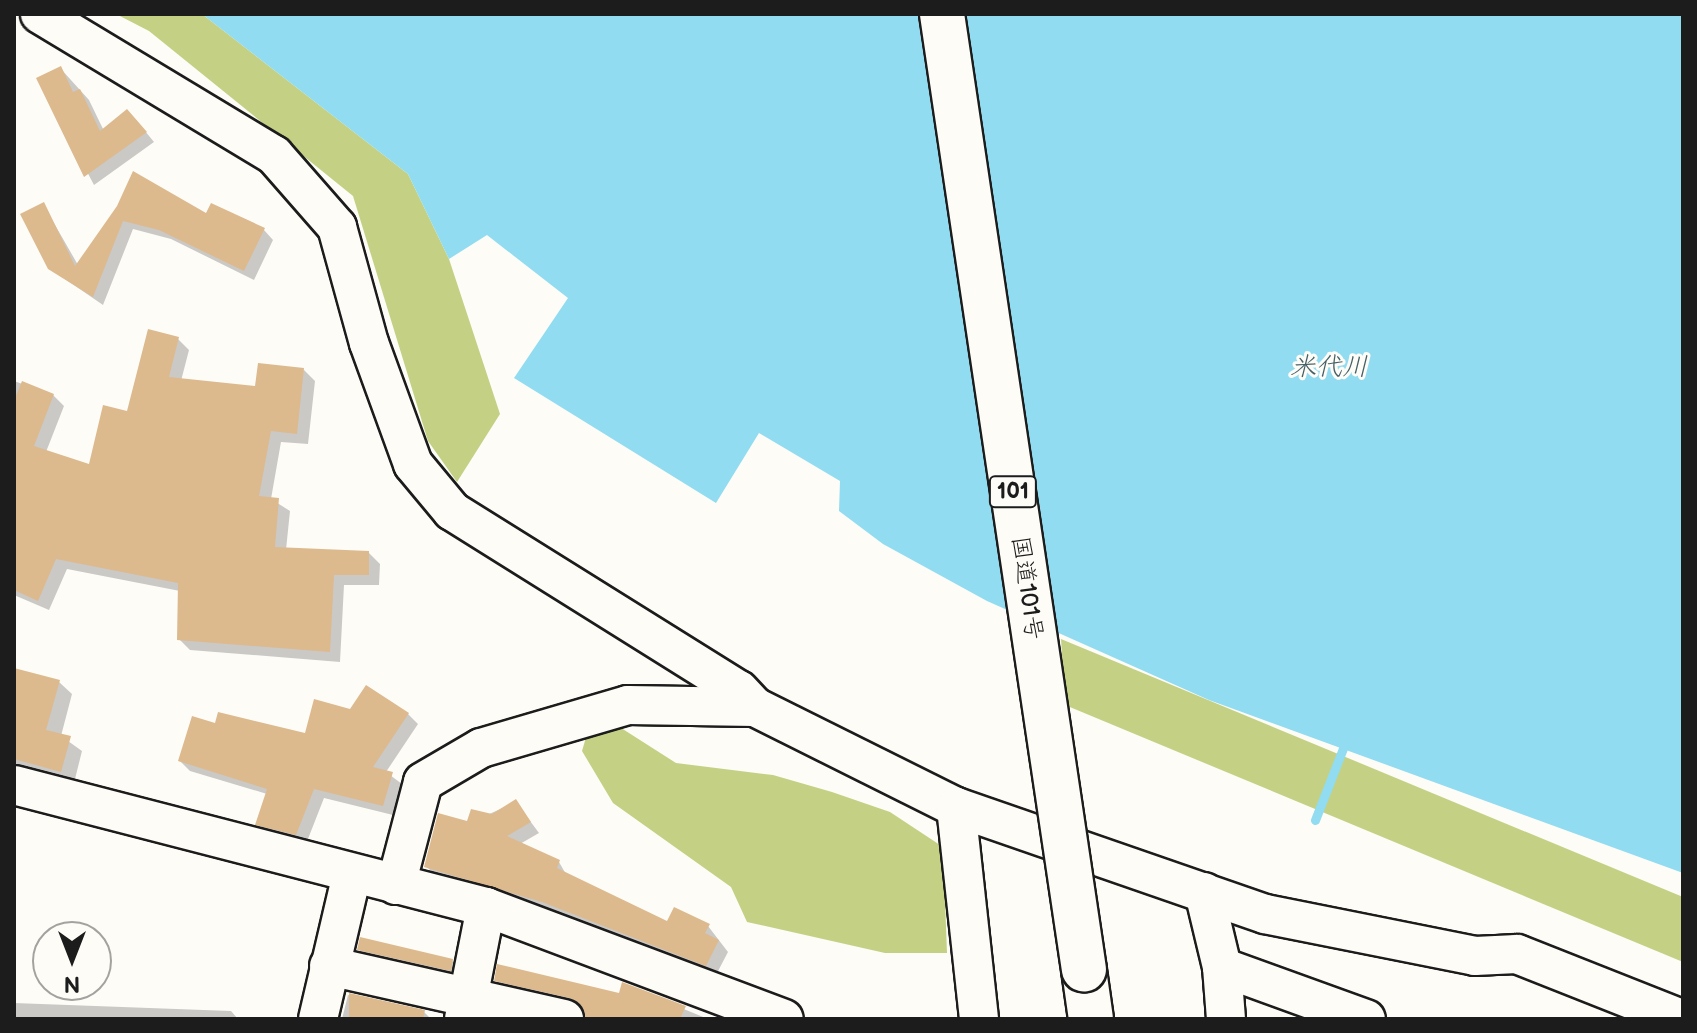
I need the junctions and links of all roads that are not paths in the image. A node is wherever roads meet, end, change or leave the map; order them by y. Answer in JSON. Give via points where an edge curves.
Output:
{"nodes":[{"id":1,"x":40,"y":14,"type":"edge"},
{"id":2,"x":942,"y":14,"type":"edge"},
{"id":3,"x":755,"y":707,"type":"junction"},
{"id":4,"x":14,"y":785,"type":"edge"},
{"id":5,"x":956,"y":807,"type":"junction"},
{"id":6,"x":352,"y":874,"type":"junction"},
{"id":7,"x":396,"y":885,"type":"junction"},
{"id":8,"x":1204,"y":892,"type":"junction"},
{"id":9,"x":486,"y":907,"type":"junction"},
{"id":10,"x":329,"y":966,"type":"junction"},
{"id":11,"x":1222,"y":967,"type":"junction"},
{"id":12,"x":465,"y":1008,"type":"edge"},
{"id":13,"x":318,"y":1019,"type":"edge"},
{"id":14,"x":564,"y":1019,"type":"edge"},
{"id":15,"x":784,"y":1019,"type":"edge"},
{"id":16,"x":979,"y":1019,"type":"edge"},
{"id":17,"x":1091,"y":1019,"type":"edge"},
{"id":18,"x":1226,"y":1019,"type":"edge"},
{"id":19,"x":1366,"y":1019,"type":"edge"},
{"id":20,"x":1681,"y":1019,"type":"edge"}],
"edges":[{"from":1,"to":3,"type":"street","via":[[274,155],[337,227],[369,343],[413,464],[452,511],[739,690]]},
{"from":2,"to":17,"type":"highway","name":"国道101号","number":"101","bridge":true},
{"from":3,"to":5,"type":"street"},
{"from":3,"to":7,"type":"street","via":[[628,705],[481,748],[423,782]]},
{"from":4,"to":6,"type":"street"},
{"from":5,"to":8,"type":"street"},
{"from":5,"to":16,"type":"street"},
{"from":6,"to":7,"type":"street"},
{"from":6,"to":10,"type":"street"},
{"from":7,"to":9,"type":"street"},
{"from":8,"to":11,"type":"street"},
{"from":8,"to":20,"type":"street","via":[[1265,914],[1475,956],[1517,954]]},
{"from":9,"to":12,"type":"street"},
{"from":9,"to":15,"type":"street"},
{"from":10,"to":12,"type":"street"},
{"from":10,"to":13,"type":"street"},
{"from":11,"to":18,"type":"street"},
{"from":11,"to":19,"type":"street"},
{"from":12,"to":14,"type":"street"}]}
